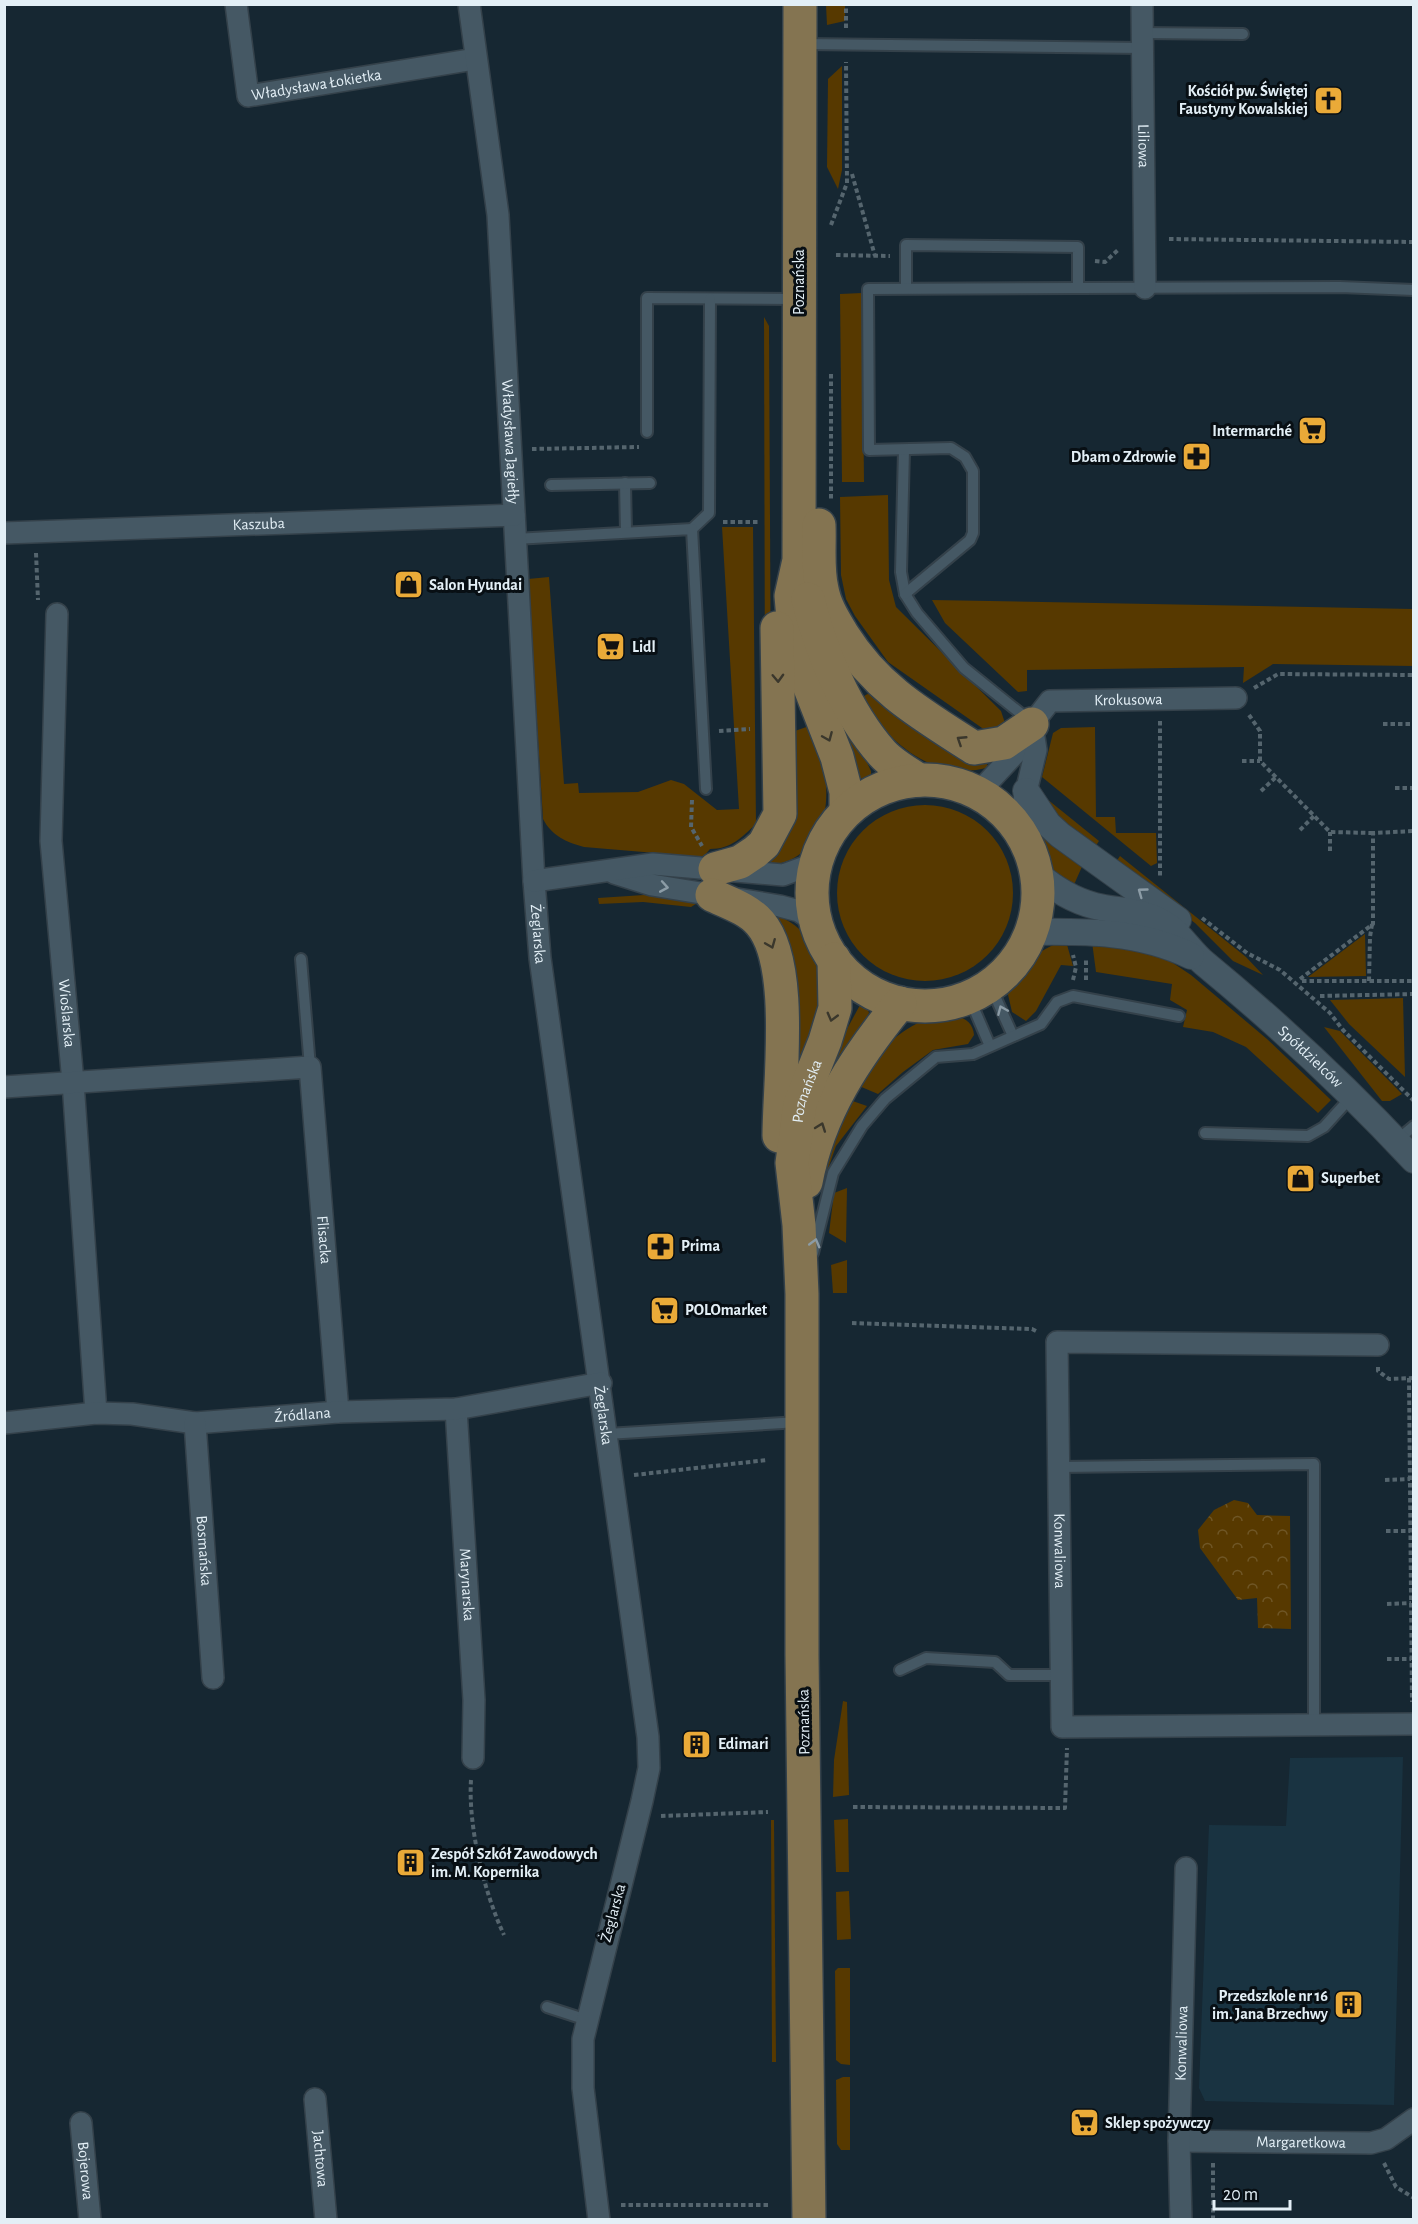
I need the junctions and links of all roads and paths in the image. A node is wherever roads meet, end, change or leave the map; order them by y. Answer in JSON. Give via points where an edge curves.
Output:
{"nodes":[{"id":1,"x":236,"y":4,"type":"edge"},
{"id":2,"x":469,"y":4,"type":"edge"},
{"id":3,"x":800,"y":4,"type":"edge"},
{"id":4,"x":846,"y":4,"type":"edge"},
{"id":5,"x":1142,"y":4,"type":"edge"},
{"id":6,"x":1243,"y":34,"type":"dead end"},
{"id":7,"x":1142,"y":40,"type":"junction"},
{"id":8,"x":800,"y":44,"type":"junction"},
{"id":9,"x":846,"y":44,"type":"junction"},
{"id":10,"x":475,"y":59,"type":"junction"},
{"id":11,"x":852,"y":174,"type":"dead end"},
{"id":12,"x":835,"y":214,"type":"dead end"},
{"id":13,"x":1170,"y":239,"type":"dead end"},
{"id":14,"x":1413,"y":242,"type":"edge"},
{"id":15,"x":875,"y":256,"type":"dead end"},
{"id":16,"x":906,"y":288,"type":"junction"},
{"id":17,"x":1078,"y":288,"type":"junction"},
{"id":18,"x":1145,"y":288,"type":"junction"},
{"id":19,"x":1413,"y":290,"type":"edge"},
{"id":20,"x":710,"y":299,"type":"junction"},
{"id":21,"x":798,"y":299,"type":"junction"},
{"id":22,"x":647,"y":432,"type":"joint"},
{"id":23,"x":798,"y":434,"type":"junction"},
{"id":24,"x":534,"y":449,"type":"dead end"},
{"id":25,"x":904,"y":450,"type":"junction"},
{"id":26,"x":625,"y":483,"type":"junction"},
{"id":27,"x":650,"y":483,"type":"dead end"},
{"id":28,"x":551,"y":485,"type":"dead end"},
{"id":29,"x":514,"y":515,"type":"junction"},
{"id":30,"x":742,"y":522,"type":"dead end"},
{"id":31,"x":758,"y":522,"type":"dead end"},
{"id":32,"x":692,"y":529,"type":"junction"},
{"id":33,"x":4,"y":532,"type":"edge"},
{"id":34,"x":37,"y":532,"type":"junction"},
{"id":35,"x":626,"y":532,"type":"junction"},
{"id":36,"x":515,"y":539,"type":"junction"},
{"id":37,"x":799,"y":560,"type":"junction"},
{"id":38,"x":906,"y":594,"type":"junction"},
{"id":39,"x":57,"y":614,"type":"joint"},
{"id":40,"x":1413,"y":675,"type":"edge"},
{"id":41,"x":1242,"y":700,"type":"junction"},
{"id":42,"x":1160,"y":710,"type":"dead end"},
{"id":43,"x":1032,"y":723,"type":"junction"},
{"id":44,"x":1383,"y":724,"type":"dead end"},
{"id":45,"x":1413,"y":724,"type":"edge"},
{"id":46,"x":751,"y":729,"type":"dead end"},
{"id":47,"x":734,"y":730,"type":"dead end"},
{"id":48,"x":1242,"y":761,"type":"dead end"},
{"id":49,"x":1260,"y":761,"type":"junction"},
{"id":50,"x":1276,"y":777,"type":"junction"},
{"id":51,"x":919,"y":780,"type":"junction"},
{"id":52,"x":1395,"y":788,"type":"dead end"},
{"id":53,"x":1413,"y":788,"type":"edge"},
{"id":54,"x":706,"y":789,"type":"joint"},
{"id":55,"x":1026,"y":791,"type":"junction"},
{"id":56,"x":1262,"y":791,"type":"dead end"},
{"id":57,"x":978,"y":793,"type":"junction"},
{"id":58,"x":846,"y":811,"type":"junction"},
{"id":59,"x":1314,"y":816,"type":"junction"},
{"id":60,"x":1300,"y":830,"type":"dead end"},
{"id":61,"x":1413,"y":831,"type":"edge"},
{"id":62,"x":1330,"y":832,"type":"junction"},
{"id":63,"x":1373,"y":833,"type":"junction"},
{"id":64,"x":1022,"y":834,"type":"junction"},
{"id":65,"x":1330,"y":851,"type":"dead end"},
{"id":66,"x":816,"y":863,"type":"junction"},
{"id":67,"x":711,"y":872,"type":"junction"},
{"id":68,"x":1036,"y":873,"type":"junction"},
{"id":69,"x":1160,"y":877,"type":"dead end"},
{"id":70,"x":534,"y":881,"type":"junction"},
{"id":71,"x":816,"y":923,"type":"junction"},
{"id":72,"x":1373,"y":924,"type":"junction"},
{"id":73,"x":1030,"y":932,"type":"junction"},
{"id":74,"x":1072,"y":949,"type":"dead end"},
{"id":75,"x":1086,"y":951,"type":"dead end"},
{"id":76,"x":301,"y":959,"type":"dead end"},
{"id":77,"x":834,"y":959,"type":"junction"},
{"id":78,"x":1200,"y":960,"type":"junction"},
{"id":79,"x":1224,"y":979,"type":"junction"},
{"id":80,"x":1370,"y":981,"type":"junction"},
{"id":81,"x":1413,"y":981,"type":"edge"},
{"id":82,"x":1072,"y":985,"type":"dead end"},
{"id":83,"x":1084,"y":988,"type":"dead end"},
{"id":84,"x":979,"y":991,"type":"junction"},
{"id":85,"x":1413,"y":994,"type":"edge"},
{"id":86,"x":1320,"y":996,"type":"dead end"},
{"id":87,"x":900,"y":1003,"type":"junction"},
{"id":88,"x":1179,"y":1016,"type":"dead end"},
{"id":89,"x":1013,"y":1036,"type":"junction"},
{"id":90,"x":990,"y":1046,"type":"junction"},
{"id":91,"x":309,"y":1067,"type":"junction"},
{"id":92,"x":73,"y":1082,"type":"junction"},
{"id":93,"x":4,"y":1088,"type":"edge"},
{"id":94,"x":1352,"y":1096,"type":"junction"},
{"id":95,"x":1205,"y":1133,"type":"dead end"},
{"id":96,"x":1405,"y":1133,"type":"edge"},
{"id":97,"x":1413,"y":1160,"type":"edge"},
{"id":98,"x":799,"y":1225,"type":"junction"},
{"id":99,"x":802,"y":1294,"type":"junction"},
{"id":100,"x":852,"y":1323,"type":"dead end"},
{"id":101,"x":1057,"y":1342,"type":"junction"},
{"id":102,"x":1378,"y":1345,"type":"joint"},
{"id":103,"x":1411,"y":1378,"type":"edge"},
{"id":104,"x":601,"y":1383,"type":"junction"},
{"id":105,"x":456,"y":1409,"type":"junction"},
{"id":106,"x":338,"y":1412,"type":"junction"},
{"id":107,"x":96,"y":1413,"type":"junction"},
{"id":108,"x":802,"y":1422,"type":"junction"},
{"id":109,"x":4,"y":1423,"type":"edge"},
{"id":110,"x":195,"y":1423,"type":"junction"},
{"id":111,"x":608,"y":1434,"type":"junction"},
{"id":112,"x":767,"y":1460,"type":"dead end"},
{"id":113,"x":1059,"y":1467,"type":"junction"},
{"id":114,"x":614,"y":1477,"type":"junction"},
{"id":115,"x":1410,"y":1479,"type":"junction"},
{"id":116,"x":1385,"y":1480,"type":"dead end"},
{"id":117,"x":1386,"y":1531,"type":"dead end"},
{"id":118,"x":1410,"y":1531,"type":"junction"},
{"id":119,"x":1411,"y":1603,"type":"junction"},
{"id":120,"x":1387,"y":1604,"type":"dead end"},
{"id":121,"x":1387,"y":1659,"type":"dead end"},
{"id":122,"x":1412,"y":1659,"type":"junction"},
{"id":123,"x":900,"y":1670,"type":"dead end"},
{"id":124,"x":1061,"y":1674,"type":"junction"},
{"id":125,"x":213,"y":1678,"type":"dead end"},
{"id":126,"x":1413,"y":1724,"type":"edge"},
{"id":127,"x":1314,"y":1725,"type":"junction"},
{"id":128,"x":1068,"y":1727,"type":"junction"},
{"id":129,"x":472,"y":1758,"type":"joint"},
{"id":130,"x":853,"y":1807,"type":"dead end"},
{"id":131,"x":768,"y":1812,"type":"dead end"},
{"id":132,"x":639,"y":1816,"type":"junction"},
{"id":133,"x":1186,"y":1868,"type":"dead end"},
{"id":134,"x":504,"y":1935,"type":"dead end"},
{"id":135,"x":547,"y":2007,"type":"dead end"},
{"id":136,"x":587,"y":2020,"type":"junction"},
{"id":137,"x":315,"y":2099,"type":"dead end"},
{"id":138,"x":1413,"y":2119,"type":"edge"},
{"id":139,"x":81,"y":2123,"type":"dead end"},
{"id":140,"x":1179,"y":2142,"type":"junction"},
{"id":141,"x":1380,"y":2155,"type":"dead end"},
{"id":142,"x":1221,"y":2160,"type":"dead end"},
{"id":143,"x":1413,"y":2199,"type":"edge"},
{"id":144,"x":770,"y":2205,"type":"dead end"},
{"id":145,"x":598,"y":2212,"type":"edge"},
{"id":146,"x":90,"y":2220,"type":"edge"},
{"id":147,"x":326,"y":2220,"type":"edge"},
{"id":148,"x":809,"y":2220,"type":"edge"},
{"id":149,"x":1181,"y":2220,"type":"edge"},
{"id":150,"x":1213,"y":2220,"type":"edge"}],
"edges":[{"from":1,"to":10,"type":"street","name":"Władysława Łokietka","via":[[248,96]]},
{"from":2,"to":10,"type":"street","name":"Władysława Jagiełły"},
{"from":3,"to":8,"type":"main road","name":"Poznańska"},
{"from":4,"to":9,"type":"path"},
{"from":5,"to":7,"type":"street","name":"Liliowa"},
{"from":6,"to":7,"type":"lane"},
{"from":7,"to":9,"type":"lane"},
{"from":7,"to":18,"type":"street","name":"Liliowa"},
{"from":8,"to":9,"type":"lane"},
{"from":8,"to":21,"type":"main road","name":"Poznańska"},
{"from":9,"to":12,"type":"path","via":[[847,183]]},
{"from":10,"to":29,"type":"street","name":"Władysława Jagiełły","via":[[498,215]]},
{"from":11,"to":15,"type":"path"},
{"from":13,"to":14,"type":"path"},
{"from":16,"to":17,"type":"lane"},
{"from":16,"to":17,"type":"lane","via":[[906,245],[1078,247]]},
{"from":16,"to":25,"type":"lane","via":[[868,289],[869,450]]},
{"from":17,"to":18,"type":"lane"},
{"from":18,"to":19,"type":"lane"},
{"from":20,"to":21,"type":"lane"},
{"from":20,"to":22,"type":"lane","via":[[647,298]]},
{"from":20,"to":32,"type":"lane","via":[[709,513]]},
{"from":21,"to":23,"type":"main road","name":"Poznańska"},
{"from":22,"to":24,"type":"path","via":[[646,447]]},
{"from":23,"to":37,"type":"main road","name":"Poznańska"},
{"from":43,"to":23,"type":"main road","one_way":true,"via":[[1004,743],[974,748],[904,702],[876,679],[855,654],[825,601],[821,586],[818,494]]},
{"from":23,"to":67,"type":"main road","one_way":true,"via":[[777,490],[780,814],[769,837],[755,852]]},
{"from":25,"to":38,"type":"lane","via":[[901,572]]},
{"from":25,"to":38,"type":"lane","via":[[951,448],[965,457],[973,471],[970,540]]},
{"from":26,"to":27,"type":"lane"},
{"from":26,"to":28,"type":"lane"},
{"from":26,"to":35,"type":"lane"},
{"from":29,"to":34,"type":"street","name":"Kaszuba"},
{"from":29,"to":36,"type":"street","name":"Władysława Jagiełły"},
{"from":30,"to":31,"type":"path"},
{"from":32,"to":35,"type":"lane"},
{"from":32,"to":54,"type":"lane"},
{"from":33,"to":34,"type":"street","name":"Kaszuba"},
{"from":34,"to":39,"type":"path","via":[[39,601],[46,610]]},
{"from":35,"to":36,"type":"lane"},
{"from":36,"to":70,"type":"street","name":"Władysława Jagiełły"},
{"from":37,"to":51,"type":"main road","name":"Poznańska","via":[[816,630],[862,726],[883,754]]},
{"from":37,"to":58,"type":"main road","name":"Poznańska","one_way":true,"via":[[791,596],[796,652],[837,757],[846,792]]},
{"from":38,"to":43,"type":"lane","via":[[917,613],[964,668]]},
{"from":39,"to":92,"type":"street","name":"Wioślarska","via":[[51,841]]},
{"from":40,"to":41,"type":"path","via":[[1278,674]]},
{"from":41,"to":43,"type":"street","name":"Krokusowa","via":[[1050,701]]},
{"from":41,"to":49,"type":"path","via":[[1260,731]]},
{"from":42,"to":69,"type":"path"},
{"from":43,"to":55,"type":"street","via":[[1036,750]]},
{"from":43,"to":57,"type":"street","name":"Krokusowa","via":[[1020,748]]},
{"from":44,"to":45,"type":"path"},
{"from":46,"to":47,"type":"path"},
{"from":48,"to":49,"type":"path"},
{"from":49,"to":50,"type":"path"},
{"from":50,"to":56,"type":"path"},
{"from":50,"to":59,"type":"path"},
{"from":51,"to":57,"type":"main road","via":[[950,782]]},
{"from":51,"to":58,"type":"main road","via":[[887,786]]},
{"from":52,"to":53,"type":"path"},
{"from":54,"to":67,"type":"path","via":[[693,789],[691,827]]},
{"from":55,"to":64,"type":"street"},
{"from":79,"to":55,"type":"street","one_way":true,"via":[[1187,927],[1059,835]]},
{"from":57,"to":64,"type":"main road","via":[[1003,811]]},
{"from":58,"to":66,"type":"main road","via":[[828,835]]},
{"from":59,"to":60,"type":"path"},
{"from":59,"to":62,"type":"path"},
{"from":61,"to":63,"type":"path"},
{"from":62,"to":63,"type":"path"},
{"from":62,"to":65,"type":"path"},
{"from":63,"to":72,"type":"path"},
{"from":64,"to":68,"type":"main road"},
{"from":66,"to":67,"type":"street","name":"Żeglarska","via":[[783,875]]},
{"from":66,"to":71,"type":"main road","via":[[812,893]]},
{"from":67,"to":70,"type":"street","name":"Żeglarska","via":[[653,864]]},
{"from":67,"to":71,"type":"street","name":"Żeglarska"},
{"from":67,"to":98,"type":"main road","one_way":true,"via":[[761,924],[776,958],[781,981],[779,1152]]},
{"from":68,"to":73,"type":"main road","via":[[1037,903]]},
{"from":68,"to":78,"type":"street","name":"Spółdzielców","via":[[1052,888],[1071,897],[1094,906],[1130,910],[1167,926]]},
{"from":70,"to":104,"type":"street","name":"Żeglarska","via":[[540,958]]},
{"from":71,"to":77,"type":"main road"},
{"from":72,"to":80,"type":"path"},
{"from":72,"to":80,"type":"path","via":[[1301,980]]},
{"from":73,"to":78,"type":"street","name":"Spółdzielców","via":[[1120,934],[1151,940]]},
{"from":73,"to":84,"type":"main road","via":[[1018,956]]},
{"from":74,"to":82,"type":"path","via":[[1076,967]]},
{"from":75,"to":83,"type":"path","via":[[1088,970]]},
{"from":76,"to":91,"type":"lane","name":"Flisacka"},
{"from":77,"to":87,"type":"main road","via":[[870,992]]},
{"from":77,"to":98,"type":"main road","name":"Poznańska","one_way":true,"via":[[835,1008],[795,1122],[792,1163]]},
{"from":78,"to":79,"type":"street","name":"Spółdzielców"},
{"from":79,"to":94,"type":"street","name":"Spółdzielców"},
{"from":80,"to":81,"type":"path"},
{"from":84,"to":87,"type":"main road","via":[[935,1005]]},
{"from":89,"to":84,"type":"lane","one_way":true},
{"from":84,"to":90,"type":"lane"},
{"from":85,"to":86,"type":"path"},
{"from":98,"to":87,"type":"main road","name":"Poznańska","one_way":true,"via":[[813,1150],[825,1115],[859,1057]]},
{"from":88,"to":89,"type":"lane","via":[[1073,996],[1057,1002],[1041,1024]]},
{"from":89,"to":90,"type":"lane"},
{"from":99,"to":90,"type":"lane","one_way":true,"via":[[833,1173],[862,1126],[913,1074],[936,1058],[973,1054]]},
{"from":91,"to":92,"type":"street"},
{"from":91,"to":106,"type":"street","name":"Flisacka"},
{"from":92,"to":93,"type":"street"},
{"from":92,"to":107,"type":"street","name":"Wioślarska"},
{"from":94,"to":95,"type":"lane","via":[[1324,1127],[1308,1136]]},
{"from":94,"to":96,"type":"street","name":"Spółdzielców"},
{"from":96,"to":97,"type":"street","name":"Spółdzielców"},
{"from":98,"to":99,"type":"main road","name":"Poznańska"},
{"from":99,"to":108,"type":"main road","name":"Poznańska"},
{"from":100,"to":101,"type":"path","via":[[1032,1329]]},
{"from":101,"to":102,"type":"street"},
{"from":101,"to":113,"type":"street","name":"Konwaliowa"},
{"from":102,"to":103,"type":"path","via":[[1378,1371],[1389,1379]]},
{"from":103,"to":115,"type":"path"},
{"from":104,"to":105,"type":"street","name":"Źródlana"},
{"from":104,"to":111,"type":"street","name":"Żeglarska"},
{"from":105,"to":106,"type":"street","name":"Źródlana"},
{"from":105,"to":129,"type":"street","name":"Marynarska","via":[[474,1700]]},
{"from":106,"to":110,"type":"street","name":"Źródlana"},
{"from":107,"to":109,"type":"street","name":"Źródlana"},
{"from":107,"to":110,"type":"street","name":"Źródlana"},
{"from":108,"to":111,"type":"lane"},
{"from":108,"to":148,"type":"main road","name":"Poznańska"},
{"from":110,"to":125,"type":"street","name":"Bosmańska"},
{"from":111,"to":114,"type":"street","name":"Żeglarska"},
{"from":112,"to":114,"type":"path"},
{"from":113,"to":124,"type":"street","name":"Konwaliowa"},
{"from":113,"to":127,"type":"lane","via":[[1314,1464]]},
{"from":114,"to":132,"type":"street","name":"Żeglarska","via":[[648,1737],[649,1768]]},
{"from":115,"to":116,"type":"path"},
{"from":115,"to":118,"type":"path"},
{"from":117,"to":118,"type":"path"},
{"from":118,"to":119,"type":"path"},
{"from":119,"to":120,"type":"path"},
{"from":119,"to":122,"type":"path"},
{"from":121,"to":122,"type":"path"},
{"from":122,"to":126,"type":"path"},
{"from":123,"to":124,"type":"lane","via":[[926,1658],[995,1662],[1009,1675]]},
{"from":124,"to":128,"type":"street","name":"Konwaliowa","via":[[1062,1727]]},
{"from":126,"to":127,"type":"street"},
{"from":127,"to":128,"type":"street"},
{"from":128,"to":130,"type":"path","via":[[1065,1808]]},
{"from":129,"to":134,"type":"path","via":[[470,1798],[476,1836],[486,1884]]},
{"from":131,"to":132,"type":"path"},
{"from":132,"to":136,"type":"street","name":"Żeglarska"},
{"from":133,"to":140,"type":"street","name":"Konwaliowa"},
{"from":135,"to":136,"type":"lane"},
{"from":136,"to":145,"type":"street","name":"Żeglarska","via":[[583,2088]]},
{"from":137,"to":147,"type":"street","name":"Jachtowa"},
{"from":138,"to":140,"type":"street","name":"Margaretkowa","via":[[1386,2139],[1371,2143]]},
{"from":139,"to":146,"type":"street","name":"Bojerowa"},
{"from":140,"to":149,"type":"street","name":"Konwaliowa"},
{"from":141,"to":143,"type":"path","via":[[1396,2187]]},
{"from":142,"to":150,"type":"path","via":[[1213,2162]]},
{"from":144,"to":145,"type":"path"}]}
